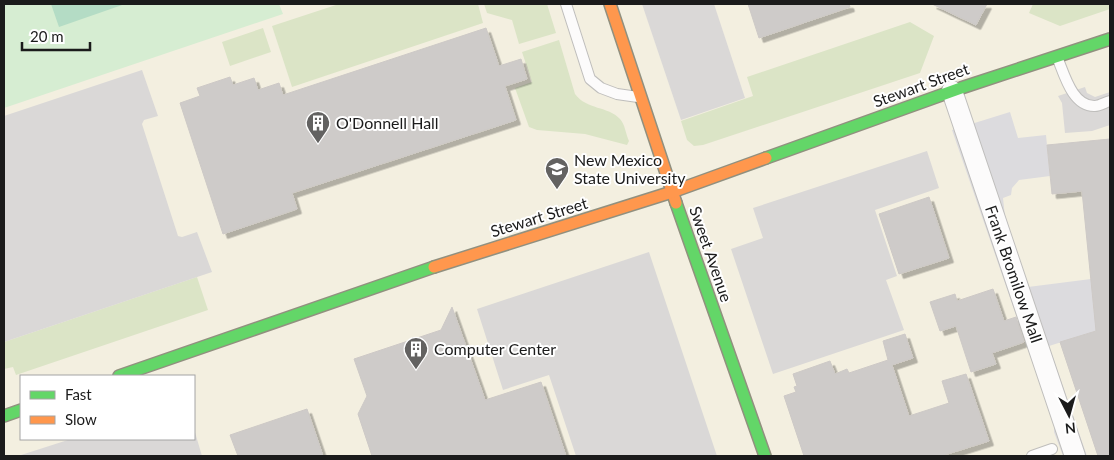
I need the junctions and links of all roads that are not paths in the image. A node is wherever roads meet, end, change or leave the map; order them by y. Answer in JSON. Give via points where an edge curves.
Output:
{"nodes":[{"id":1,"x":566,"y":4,"type":"edge"},
{"id":2,"x":610,"y":4,"type":"edge"},
{"id":3,"x":1110,"y":39,"type":"edge"},
{"id":4,"x":1056,"y":56,"type":"junction"},
{"id":5,"x":952,"y":91,"type":"junction"},
{"id":6,"x":640,"y":97,"type":"junction"},
{"id":7,"x":1110,"y":101,"type":"edge"},
{"id":8,"x":672,"y":192,"type":"junction"},
{"id":9,"x":122,"y":375,"type":"edge"},
{"id":10,"x":20,"y":410,"type":"edge"},
{"id":11,"x":4,"y":416,"type":"edge"},
{"id":12,"x":1052,"y":449,"type":"dead end"},
{"id":13,"x":765,"y":456,"type":"edge"},
{"id":14,"x":1032,"y":456,"type":"edge"},
{"id":15,"x":1075,"y":456,"type":"edge"}],
"edges":[{"from":1,"to":6,"type":"lane","via":[[590,79],[601,88]]},
{"from":2,"to":6,"type":"street","name":"Sweet Avenue"},
{"from":3,"to":4,"type":"street","name":"Stewart Street"},
{"from":4,"to":5,"type":"street","name":"Stewart Street"},
{"from":4,"to":7,"type":"lane","via":[[1072,92],[1080,101],[1094,106]]},
{"from":5,"to":8,"type":"street","name":"Stewart Street"},
{"from":5,"to":15,"type":"street","name":"Frank Bromilow Mall"},
{"from":6,"to":8,"type":"street","name":"Sweet Avenue"},
{"from":8,"to":9,"type":"street","name":"Stewart Street","via":[[479,252]]},
{"from":8,"to":13,"type":"street","name":"Sweet Avenue"},
{"from":10,"to":11,"type":"street"},
{"from":12,"to":14,"type":"lane"}]}
